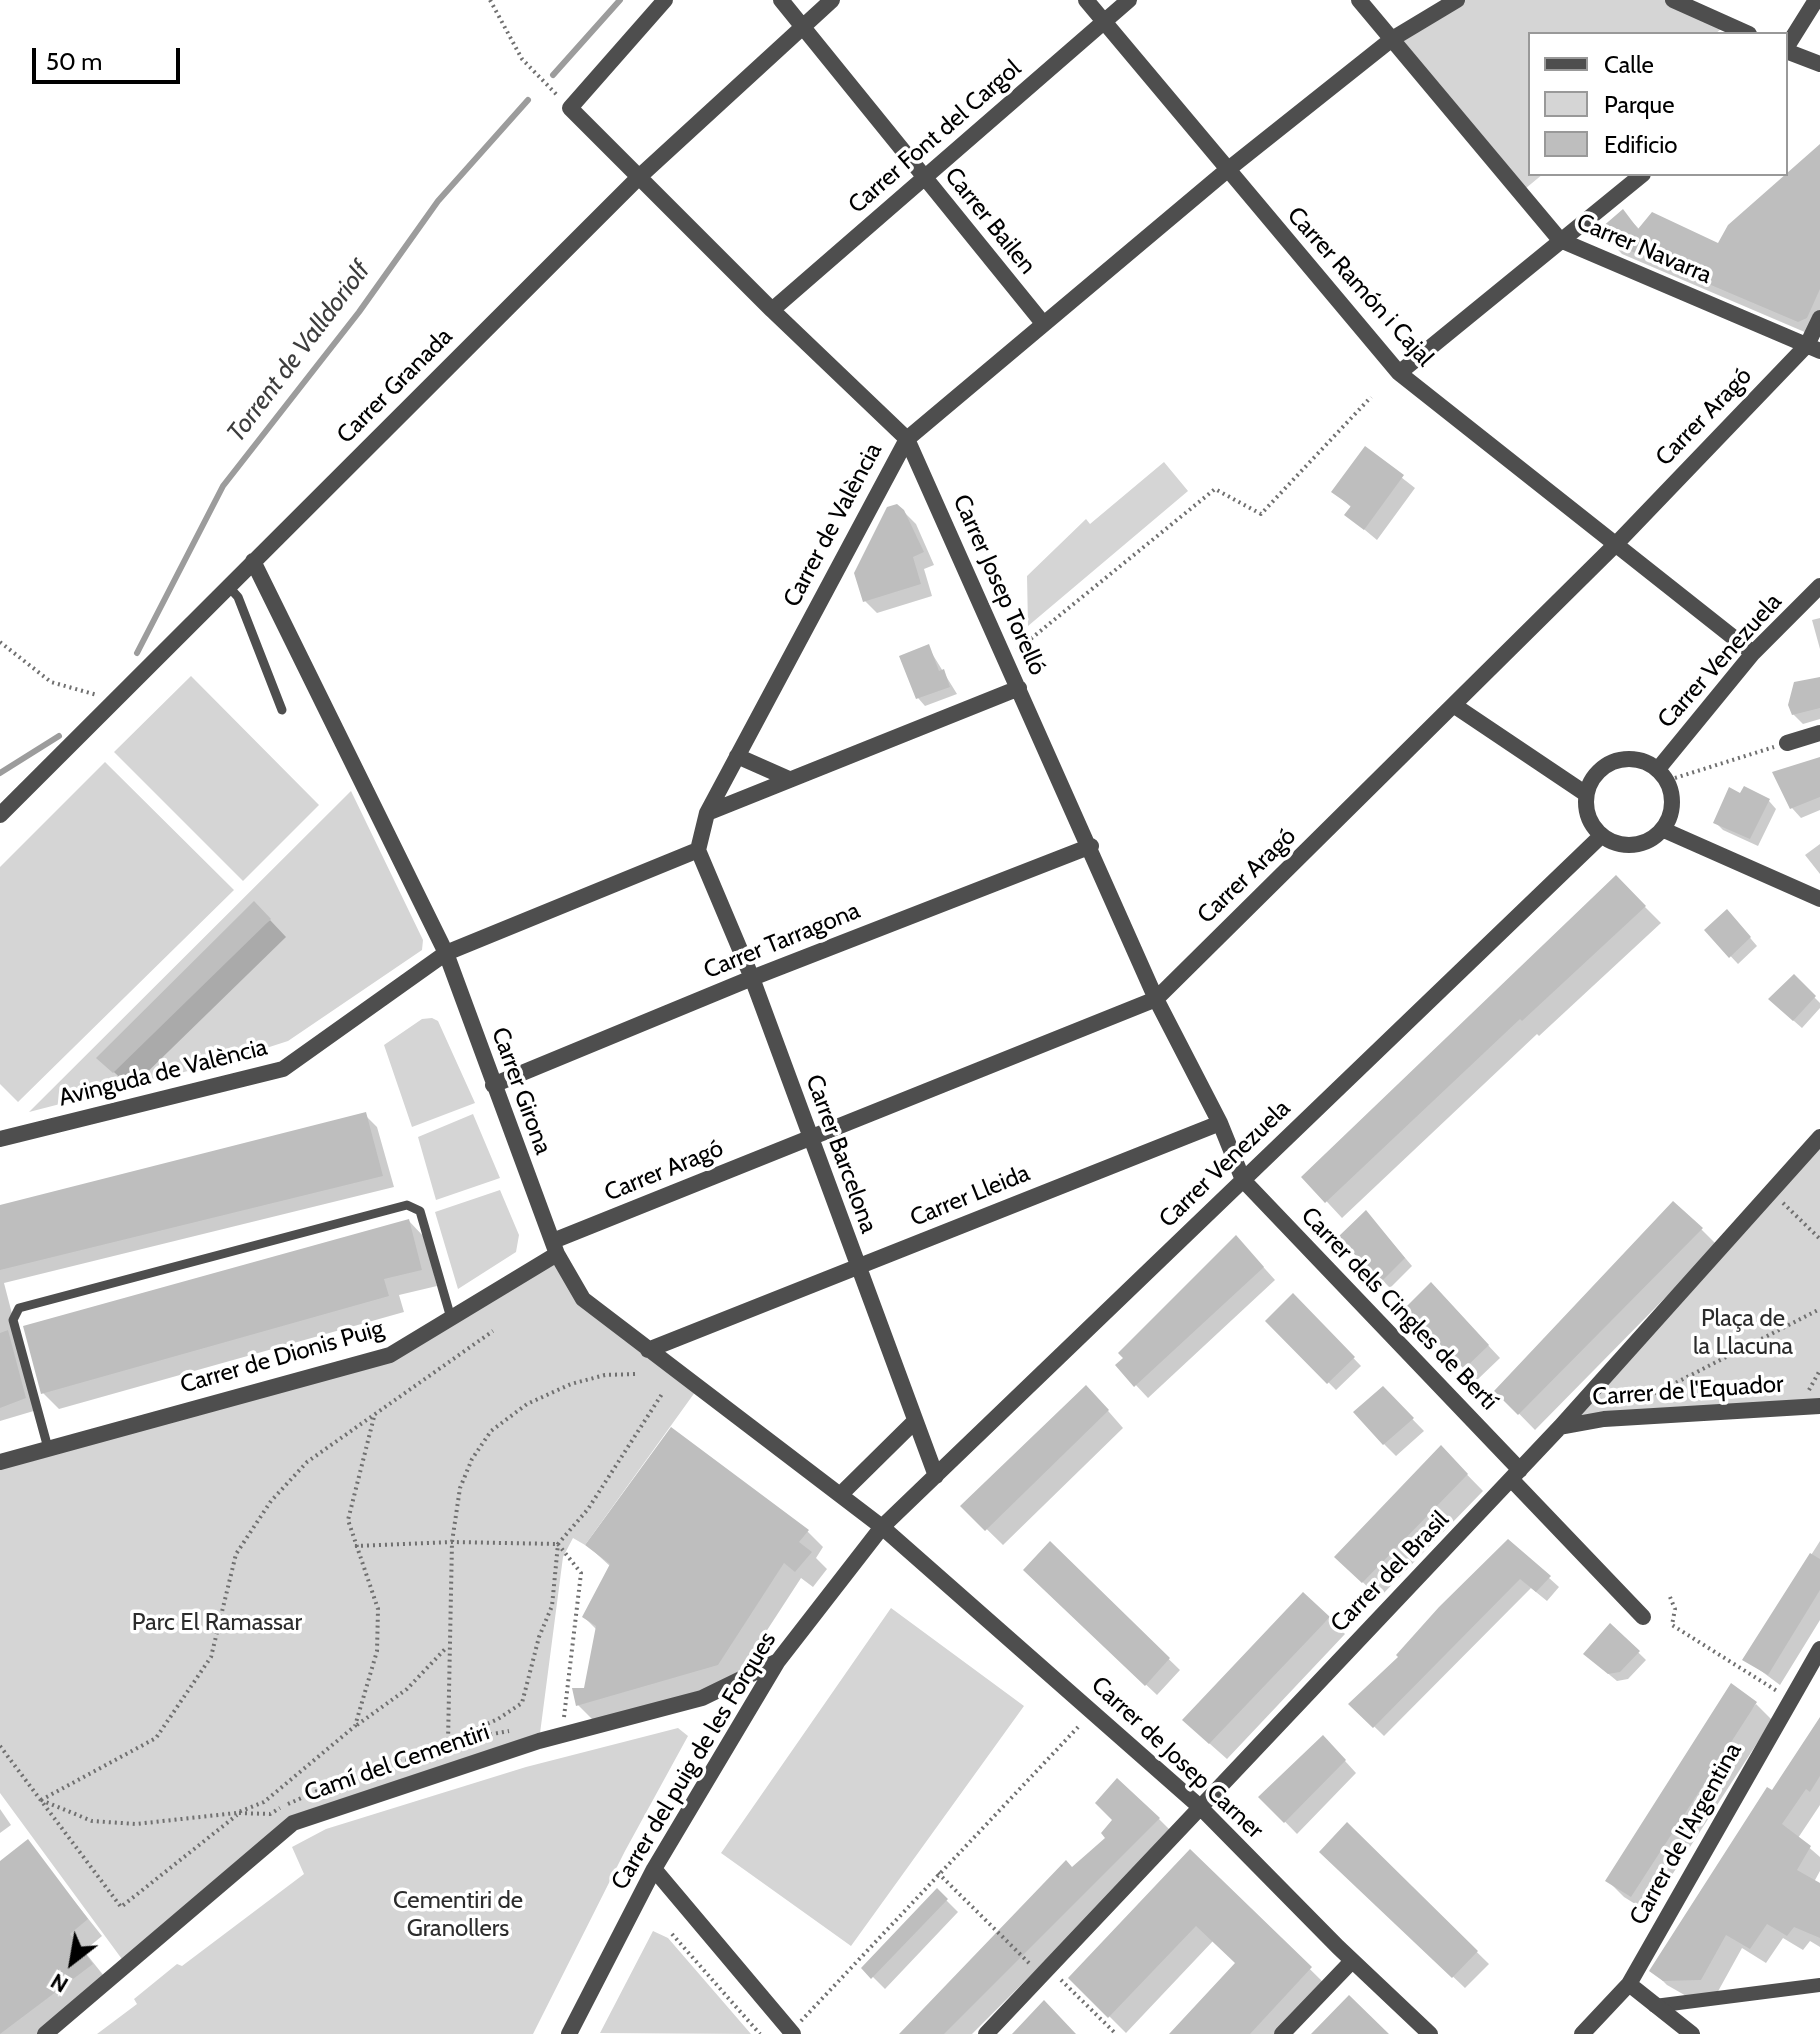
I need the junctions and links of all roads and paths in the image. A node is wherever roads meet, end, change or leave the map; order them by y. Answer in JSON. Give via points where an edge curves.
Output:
{"nodes":[{"id":1,"x":490,"y":0,"type":"edge"},
{"id":2,"x":665,"y":0,"type":"edge"},
{"id":3,"x":781,"y":0,"type":"edge"},
{"id":4,"x":832,"y":0,"type":"edge"},
{"id":5,"x":1086,"y":0,"type":"edge"},
{"id":6,"x":1129,"y":0,"type":"edge"},
{"id":7,"x":1359,"y":0,"type":"edge"},
{"id":8,"x":1457,"y":0,"type":"edge"},
{"id":9,"x":1673,"y":0,"type":"edge"},
{"id":10,"x":1816,"y":0,"type":"edge"},
{"id":11,"x":1104,"y":21,"type":"junction"},
{"id":12,"x":803,"y":26,"type":"junction"},
{"id":13,"x":1745,"y":32,"type":"edge"},
{"id":14,"x":1392,"y":39,"type":"junction"},
{"id":15,"x":1788,"y":53,"type":"edge"},
{"id":16,"x":1820,"y":64,"type":"edge"},
{"id":17,"x":570,"y":108,"type":"junction"},
{"id":18,"x":1226,"y":171,"type":"junction"},
{"id":19,"x":1640,"y":176,"type":"edge"},
{"id":20,"x":639,"y":177,"type":"junction"},
{"id":21,"x":924,"y":179,"type":"junction"},
{"id":22,"x":1560,"y":240,"type":"junction"},
{"id":23,"x":772,"y":310,"type":"junction"},
{"id":24,"x":1820,"y":318,"type":"edge"},
{"id":25,"x":1042,"y":322,"type":"junction"},
{"id":26,"x":1814,"y":348,"type":"edge"},
{"id":27,"x":1399,"y":373,"type":"junction"},
{"id":28,"x":1371,"y":397,"type":"dead end"},
{"id":29,"x":907,"y":439,"type":"junction"},
{"id":30,"x":1616,"y":544,"type":"junction"},
{"id":31,"x":253,"y":561,"type":"junction"},
{"id":32,"x":228,"y":586,"type":"junction"},
{"id":33,"x":1820,"y":586,"type":"edge"},
{"id":34,"x":0,"y":642,"type":"edge"},
{"id":35,"x":1753,"y":653,"type":"junction"},
{"id":36,"x":1005,"y":656,"type":"junction"},
{"id":37,"x":1019,"y":688,"type":"junction"},
{"id":38,"x":119,"y":699,"type":"junction"},
{"id":39,"x":1455,"y":706,"type":"junction"},
{"id":40,"x":282,"y":710,"type":"dead end"},
{"id":41,"x":1820,"y":733,"type":"edge"},
{"id":42,"x":1787,"y":743,"type":"joint"},
{"id":43,"x":737,"y":756,"type":"junction"},
{"id":44,"x":1663,"y":775,"type":"junction"},
{"id":45,"x":789,"y":779,"type":"junction"},
{"id":46,"x":1586,"y":794,"type":"junction"},
{"id":47,"x":707,"y":813,"type":"junction"},
{"id":48,"x":0,"y":815,"type":"edge"},
{"id":49,"x":1664,"y":830,"type":"junction"},
{"id":50,"x":1601,"y":836,"type":"junction"},
{"id":51,"x":1091,"y":846,"type":"junction"},
{"id":52,"x":698,"y":850,"type":"junction"},
{"id":53,"x":1820,"y":899,"type":"edge"},
{"id":54,"x":446,"y":953,"type":"junction"},
{"id":55,"x":752,"y":978,"type":"junction"},
{"id":56,"x":1156,"y":999,"type":"junction"},
{"id":57,"x":493,"y":1085,"type":"junction"},
{"id":58,"x":1220,"y":1123,"type":"junction"},
{"id":59,"x":1820,"y":1137,"type":"edge"},
{"id":60,"x":0,"y":1139,"type":"edge"},
{"id":61,"x":811,"y":1139,"type":"junction"},
{"id":62,"x":1243,"y":1180,"type":"junction"},
{"id":63,"x":1770,"y":1190,"type":"junction"},
{"id":64,"x":1820,"y":1239,"type":"edge"},
{"id":65,"x":555,"y":1248,"type":"junction"},
{"id":66,"x":857,"y":1267,"type":"junction"},
{"id":67,"x":1820,"y":1309,"type":"edge"},
{"id":68,"x":451,"y":1318,"type":"junction"},
{"id":69,"x":493,"y":1331,"type":"dead end"},
{"id":70,"x":648,"y":1350,"type":"junction"},
{"id":71,"x":635,"y":1374,"type":"dead end"},
{"id":72,"x":662,"y":1394,"type":"dead end"},
{"id":73,"x":1631,"y":1405,"type":"dead end"},
{"id":74,"x":1820,"y":1406,"type":"edge"},
{"id":75,"x":374,"y":1416,"type":"junction"},
{"id":76,"x":914,"y":1422,"type":"junction"},
{"id":77,"x":1560,"y":1427,"type":"junction"},
{"id":78,"x":48,"y":1448,"type":"junction"},
{"id":79,"x":0,"y":1462,"type":"edge"},
{"id":80,"x":1516,"y":1475,"type":"junction"},
{"id":81,"x":936,"y":1476,"type":"junction"},
{"id":82,"x":841,"y":1494,"type":"junction"},
{"id":83,"x":882,"y":1527,"type":"junction"},
{"id":84,"x":452,"y":1542,"type":"junction"},
{"id":85,"x":558,"y":1544,"type":"junction"},
{"id":86,"x":355,"y":1546,"type":"junction"},
{"id":87,"x":1670,"y":1597,"type":"dead end"},
{"id":88,"x":1643,"y":1617,"type":"dead end"},
{"id":89,"x":448,"y":1646,"type":"junction"},
{"id":90,"x":1820,"y":1649,"type":"edge"},
{"id":91,"x":778,"y":1661,"type":"junction"},
{"id":92,"x":1774,"y":1690,"type":"dead end"},
{"id":93,"x":1093,"y":1711,"type":"junction"},
{"id":94,"x":355,"y":1726,"type":"junction"},
{"id":95,"x":510,"y":1730,"type":"dead end"},
{"id":96,"x":562,"y":1735,"type":"junction"},
{"id":97,"x":448,"y":1742,"type":"junction"},
{"id":98,"x":0,"y":1746,"type":"edge"},
{"id":99,"x":41,"y":1800,"type":"junction"},
{"id":100,"x":1200,"y":1807,"type":"junction"},
{"id":101,"x":239,"y":1813,"type":"junction"},
{"id":102,"x":654,"y":1869,"type":"junction"},
{"id":103,"x":938,"y":1873,"type":"junction"},
{"id":104,"x":672,"y":1934,"type":"dead end"},
{"id":105,"x":1352,"y":1961,"type":"junction"},
{"id":106,"x":1045,"y":1972,"type":"junction"},
{"id":107,"x":1629,"y":1984,"type":"junction"},
{"id":108,"x":1820,"y":1985,"type":"edge"},
{"id":109,"x":1655,"y":2006,"type":"junction"},
{"id":110,"x":792,"y":2033,"type":"edge"},
{"id":111,"x":45,"y":2034,"type":"edge"},
{"id":112,"x":569,"y":2034,"type":"edge"},
{"id":113,"x":760,"y":2034,"type":"edge"},
{"id":114,"x":986,"y":2034,"type":"edge"},
{"id":115,"x":1116,"y":2034,"type":"edge"},
{"id":116,"x":1282,"y":2034,"type":"edge"},
{"id":117,"x":1430,"y":2034,"type":"edge"},
{"id":118,"x":1582,"y":2034,"type":"edge"},
{"id":119,"x":1692,"y":2034,"type":"edge"}],
"edges":[{"from":1,"to":17,"type":"path","via":[[522,59]]},
{"from":2,"to":17,"type":"street"},
{"from":3,"to":12,"type":"street","name":"Carrer Bailen"},
{"from":4,"to":12,"type":"street","name":"Carrer Granada"},
{"from":5,"to":11,"type":"street","name":"Carrer Ramón i Cajal"},
{"from":6,"to":11,"type":"street","name":"Carrer Font del Cargol"},
{"from":7,"to":14,"type":"street","name":"Carrer Navarra"},
{"from":8,"to":14,"type":"street","name":"Carrer de València"},
{"from":9,"to":13,"type":"street"},
{"from":10,"to":15,"type":"street"},
{"from":11,"to":18,"type":"street","name":"Carrer Ramón i Cajal"},
{"from":11,"to":21,"type":"street","name":"Carrer Font del Cargol"},
{"from":12,"to":20,"type":"street","name":"Carrer Granada"},
{"from":12,"to":21,"type":"street","name":"Carrer Bailen"},
{"from":14,"to":18,"type":"street","name":"Carrer de València"},
{"from":14,"to":22,"type":"street","name":"Carrer Navarra"},
{"from":15,"to":16,"type":"street"},
{"from":17,"to":20,"type":"street","name":"Carrer Josep Torelló"},
{"from":18,"to":25,"type":"street","name":"Carrer de València"},
{"from":18,"to":27,"type":"street","name":"Carrer Ramón i Cajal"},
{"from":19,"to":22,"type":"street"},
{"from":20,"to":23,"type":"street","name":"Carrer Josep Torelló"},
{"from":20,"to":31,"type":"street","name":"Carrer Granada"},
{"from":21,"to":23,"type":"street","name":"Carrer Font del Cargol"},
{"from":21,"to":25,"type":"street","name":"Carrer Bailen"},
{"from":22,"to":26,"type":"street","name":"Carrer Navarra"},
{"from":22,"to":27,"type":"street"},
{"from":23,"to":29,"type":"street","name":"Carrer Josep Torelló"},
{"from":24,"to":26,"type":"street","name":"Carrer Aragó"},
{"from":25,"to":29,"type":"street","name":"Carrer de València"},
{"from":26,"to":30,"type":"street","name":"Carrer Aragó"},
{"from":27,"to":30,"type":"street","name":"Carrer Ramón i Cajal"},
{"from":28,"to":36,"type":"path","via":[[1261,514],[1215,489],[1030,643]]},
{"from":29,"to":36,"type":"street","name":"Carrer Josep Torelló"},
{"from":29,"to":43,"type":"street","name":"Carrer de València"},
{"from":30,"to":35,"type":"street","name":"Carrer Ramón i Cajal"},
{"from":30,"to":39,"type":"street","name":"Carrer Aragó"},
{"from":31,"to":32,"type":"street","name":"Carrer Granada"},
{"from":31,"to":54,"type":"street","name":"Carrer Girona"},
{"from":32,"to":38,"type":"street","name":"Carrer Granada"},
{"from":32,"to":40,"type":"lane","via":[[238,597]]},
{"from":33,"to":35,"type":"street","name":"Carrer Venezuela"},
{"from":34,"to":38,"type":"path","via":[[58,685]]},
{"from":35,"to":44,"type":"street","name":"Carrer Venezuela"},
{"from":36,"to":37,"type":"street","name":"Carrer Josep Torelló"},
{"from":37,"to":45,"type":"street"},
{"from":37,"to":51,"type":"street","name":"Carrer Josep Torelló"},
{"from":38,"to":48,"type":"street","name":"Carrer Granada"},
{"from":39,"to":46,"type":"street"},
{"from":39,"to":56,"type":"street","name":"Carrer Aragó"},
{"from":41,"to":42,"type":"street"},
{"from":42,"to":44,"type":"path"},
{"from":43,"to":45,"type":"street"},
{"from":43,"to":47,"type":"street","name":"Carrer de València"},
{"from":44,"to":46,"type":"street","via":[[1639,760],[1609,764],[1597,772]]},
{"from":44,"to":49,"type":"street","via":[[1673,794],[1673,811]]},
{"from":45,"to":47,"type":"street"},
{"from":46,"to":50,"type":"street","via":[[1591,823]]},
{"from":47,"to":52,"type":"street","name":"Carrer de València"},
{"from":49,"to":50,"type":"street","via":[[1636,846]]},
{"from":49,"to":53,"type":"street"},
{"from":50,"to":62,"type":"street","name":"Carrer Venezuela"},
{"from":51,"to":55,"type":"street","name":"Carrer Tarragona"},
{"from":51,"to":56,"type":"street","name":"Carrer Josep Torelló"},
{"from":52,"to":54,"type":"street"},
{"from":52,"to":55,"type":"street","name":"Carrer Barcelona"},
{"from":54,"to":57,"type":"street","name":"Carrer Girona"},
{"from":54,"to":60,"type":"street","name":"Avinguda de València","via":[[283,1069]]},
{"from":55,"to":57,"type":"street","name":"Carrer Tarragona"},
{"from":55,"to":61,"type":"street","name":"Carrer Barcelona"},
{"from":56,"to":58,"type":"street","name":"Carrer Josep Torelló"},
{"from":56,"to":61,"type":"street","name":"Carrer Aragó"},
{"from":57,"to":65,"type":"street","name":"Carrer Girona"},
{"from":58,"to":62,"type":"street","name":"Carrer Josep Torelló"},
{"from":58,"to":66,"type":"street","name":"Carrer Lleida"},
{"from":59,"to":63,"type":"street","name":"Carrer del Brasil"},
{"from":61,"to":65,"type":"street","name":"Carrer Aragó"},
{"from":61,"to":66,"type":"street","name":"Carrer Barcelona"},
{"from":62,"to":80,"type":"street","name":"Carrer dels Cingles de Bertí"},
{"from":62,"to":81,"type":"street","name":"Carrer Venezuela"},
{"from":63,"to":64,"type":"path"},
{"from":63,"to":77,"type":"street","name":"Carrer del Brasil"},
{"from":65,"to":68,"type":"street","name":"Carrer de Dionis Puig"},
{"from":65,"to":70,"type":"street","name":"Carrer Girona","via":[[583,1299]]},
{"from":66,"to":70,"type":"street","name":"Carrer Lleida"},
{"from":66,"to":76,"type":"street","name":"Carrer Barcelona"},
{"from":67,"to":73,"type":"path"},
{"from":68,"to":78,"type":"street","name":"Carrer de Dionis Puig","via":[[390,1355]]},
{"from":68,"to":78,"type":"lane","via":[[420,1211],[407,1205],[19,1308],[13,1320]]},
{"from":69,"to":75,"type":"path"},
{"from":70,"to":82,"type":"street","name":"Carrer Girona"},
{"from":71,"to":84,"type":"path","via":[[571,1384],[527,1404],[491,1431],[460,1488]]},
{"from":72,"to":85,"type":"path","via":[[588,1509]]},
{"from":74,"to":77,"type":"street","name":"Carrer de l'Equador","via":[[1604,1419]]},
{"from":75,"to":86,"type":"path","via":[[348,1520]]},
{"from":75,"to":99,"type":"path","via":[[307,1462],[271,1501],[236,1554],[211,1657],[156,1738]]},
{"from":76,"to":81,"type":"street","name":"Carrer Barcelona"},
{"from":76,"to":82,"type":"street"},
{"from":77,"to":80,"type":"street","name":"Carrer del Brasil"},
{"from":78,"to":79,"type":"street","name":"Carrer de Dionis Puig"},
{"from":80,"to":88,"type":"street","name":"Carrer dels Cingles de Bertí"},
{"from":80,"to":100,"type":"street","name":"Carrer del Brasil"},
{"from":81,"to":83,"type":"street","name":"Carrer Venezuela"},
{"from":82,"to":83,"type":"street","name":"Carrer Girona"},
{"from":83,"to":91,"type":"street","name":"Carrer del puig de les Forques"},
{"from":83,"to":93,"type":"street","name":"Carrer de Josep Carner"},
{"from":84,"to":85,"type":"path"},
{"from":84,"to":86,"type":"path"},
{"from":84,"to":89,"type":"path"},
{"from":85,"to":96,"type":"path","via":[[581,1573]]},
{"from":85,"to":97,"type":"path","via":[[552,1606],[522,1703]]},
{"from":86,"to":94,"type":"path","via":[[378,1609],[377,1651]]},
{"from":87,"to":92,"type":"path","via":[[1675,1609],[1672,1625]]},
{"from":89,"to":94,"type":"path","via":[[407,1689]]},
{"from":89,"to":97,"type":"path"},
{"from":90,"to":107,"type":"street","name":"Carrer de l'Argentina"},
{"from":91,"to":96,"type":"street","name":"Camí del Cementiri","via":[[702,1698]]},
{"from":91,"to":102,"type":"street","name":"Carrer del puig de les Forques"},
{"from":93,"to":100,"type":"street","name":"Carrer de Josep Carner"},
{"from":93,"to":103,"type":"path"},
{"from":94,"to":101,"type":"path","via":[[264,1802]]},
{"from":95,"to":97,"type":"path"},
{"from":96,"to":111,"type":"street","name":"Camí del Cementiri","via":[[293,1823]]},
{"from":97,"to":101,"type":"path","via":[[421,1758],[375,1765],[270,1814]]},
{"from":98,"to":99,"type":"path"},
{"from":99,"to":101,"type":"path","via":[[92,1821],[136,1824]]},
{"from":99,"to":101,"type":"path","via":[[121,1907]]},
{"from":100,"to":105,"type":"street","name":"Carrer de Josep Carner"},
{"from":100,"to":106,"type":"street","name":"Carrer del Brasil"},
{"from":102,"to":110,"type":"street"},
{"from":102,"to":112,"type":"street","name":"Carrer del puig de les Forques"},
{"from":103,"to":106,"type":"path"},
{"from":103,"to":110,"type":"path"},
{"from":104,"to":113,"type":"path"},
{"from":105,"to":116,"type":"street"},
{"from":105,"to":117,"type":"street","name":"Carrer de Josep Carner"},
{"from":106,"to":114,"type":"street","name":"Carrer del Brasil"},
{"from":106,"to":115,"type":"path"},
{"from":107,"to":109,"type":"street"},
{"from":107,"to":118,"type":"street","name":"Carrer de l'Argentina"},
{"from":108,"to":109,"type":"street"},
{"from":109,"to":119,"type":"street"}]}
